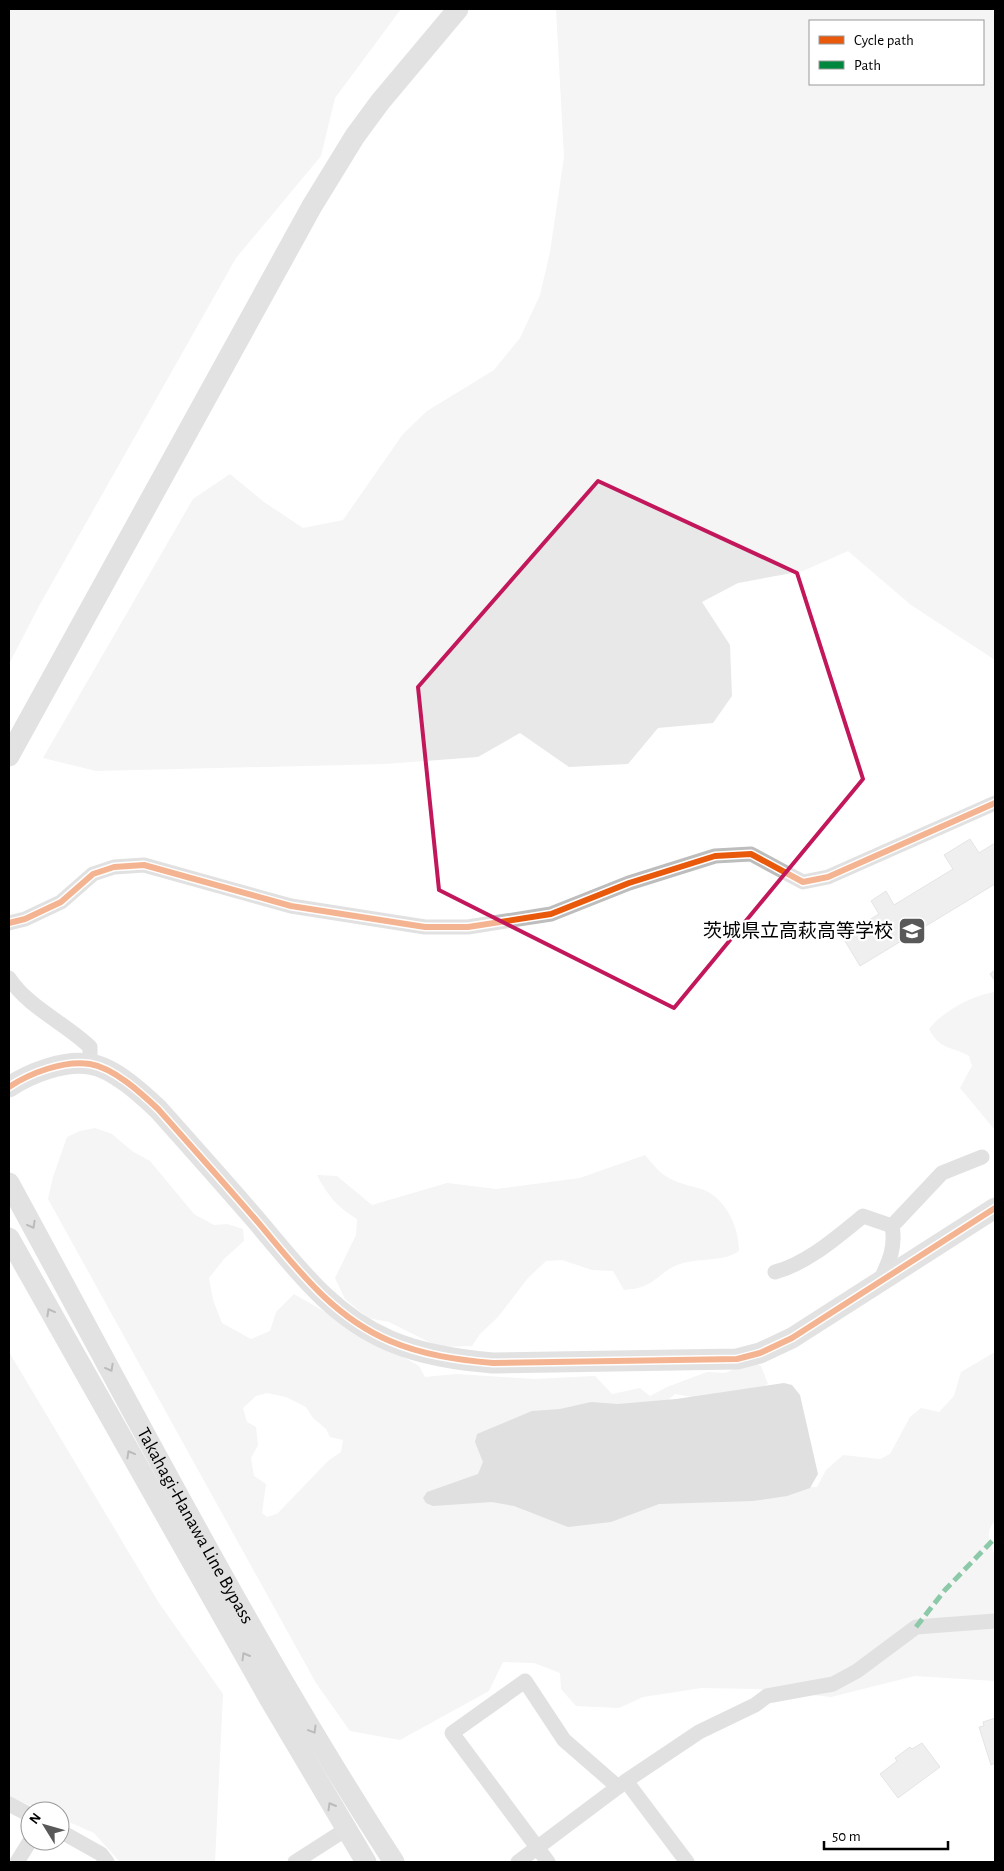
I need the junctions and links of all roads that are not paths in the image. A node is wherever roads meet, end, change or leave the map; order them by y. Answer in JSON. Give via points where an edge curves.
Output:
{"nodes":[{"id":1,"x":458,"y":9,"type":"edge"},
{"id":2,"x":9,"y":756,"type":"edge"},
{"id":3,"x":995,"y":803,"type":"edge"},
{"id":4,"x":9,"y":923,"type":"edge"},
{"id":5,"x":9,"y":978,"type":"edge"},
{"id":6,"x":90,"y":1064,"type":"junction"},
{"id":7,"x":9,"y":1087,"type":"edge"},
{"id":8,"x":982,"y":1157,"type":"dead end"},
{"id":9,"x":9,"y":1183,"type":"edge"},
{"id":10,"x":995,"y":1208,"type":"edge"},
{"id":11,"x":892,"y":1226,"type":"junction"},
{"id":12,"x":9,"y":1238,"type":"edge"},
{"id":13,"x":775,"y":1272,"type":"dead end"},
{"id":14,"x":879,"y":1282,"type":"junction"},
{"id":15,"x":995,"y":1621,"type":"edge"},
{"id":16,"x":622,"y":1784,"type":"junction"},
{"id":17,"x":346,"y":1830,"type":"junction"},
{"id":18,"x":70,"y":1837,"type":"edge"},
{"id":19,"x":537,"y":1848,"type":"junction"},
{"id":20,"x":24,"y":1851,"type":"edge"},
{"id":21,"x":17,"y":1862,"type":"edge"},
{"id":22,"x":107,"y":1862,"type":"edge"},
{"id":23,"x":295,"y":1862,"type":"edge"},
{"id":24,"x":366,"y":1862,"type":"edge"},
{"id":25,"x":394,"y":1862,"type":"edge"},
{"id":26,"x":518,"y":1862,"type":"edge"},
{"id":27,"x":548,"y":1862,"type":"edge"},
{"id":28,"x":687,"y":1862,"type":"edge"}],
"edges":[{"from":1,"to":2,"type":"street","via":[[380,102],[312,206]]},
{"from":3,"to":4,"type":"street","via":[[828,877],[803,882],[750,854],[715,856],[629,883],[551,914],[468,927],[425,926],[291,906],[144,866],[114,867],[93,874],[61,902],[26,919]]},
{"from":5,"to":6,"type":"street","via":[[27,999],[64,1024],[90,1047]]},
{"from":6,"to":7,"type":"street","via":[[36,1072]]},
{"from":6,"to":14,"type":"street","via":[[136,1088],[158,1109],[322,1297],[356,1323],[390,1341],[420,1351],[493,1363],[737,1359],[760,1353],[792,1338]]},
{"from":8,"to":11,"type":"street","via":[[942,1173]]},
{"from":9,"to":25,"type":"street","name":"Takahagi-Hanawa Line Bypass","one_way":true,"via":[[288,1688]]},
{"from":10,"to":14,"type":"street"},
{"from":11,"to":13,"type":"street","via":[[863,1216],[802,1261]]},
{"from":11,"to":14,"type":"street","via":[[893,1249]]},
{"from":17,"to":12,"type":"street","name":"Takahagi-Hanawa Line Bypass","one_way":true},
{"from":15,"to":16,"type":"street","via":[[916,1627],[857,1672],[833,1684],[767,1696],[699,1732]]},
{"from":16,"to":19,"type":"street"},
{"from":16,"to":19,"type":"street","via":[[564,1740],[525,1681],[452,1733]]},
{"from":16,"to":28,"type":"street"},
{"from":17,"to":23,"type":"street"},
{"from":17,"to":24,"type":"street","name":"Takahagi-Hanawa Line Bypass"},
{"from":18,"to":22,"type":"street","via":[[101,1854]]},
{"from":19,"to":26,"type":"street"},
{"from":19,"to":27,"type":"street"},
{"from":20,"to":21,"type":"street"}]}
